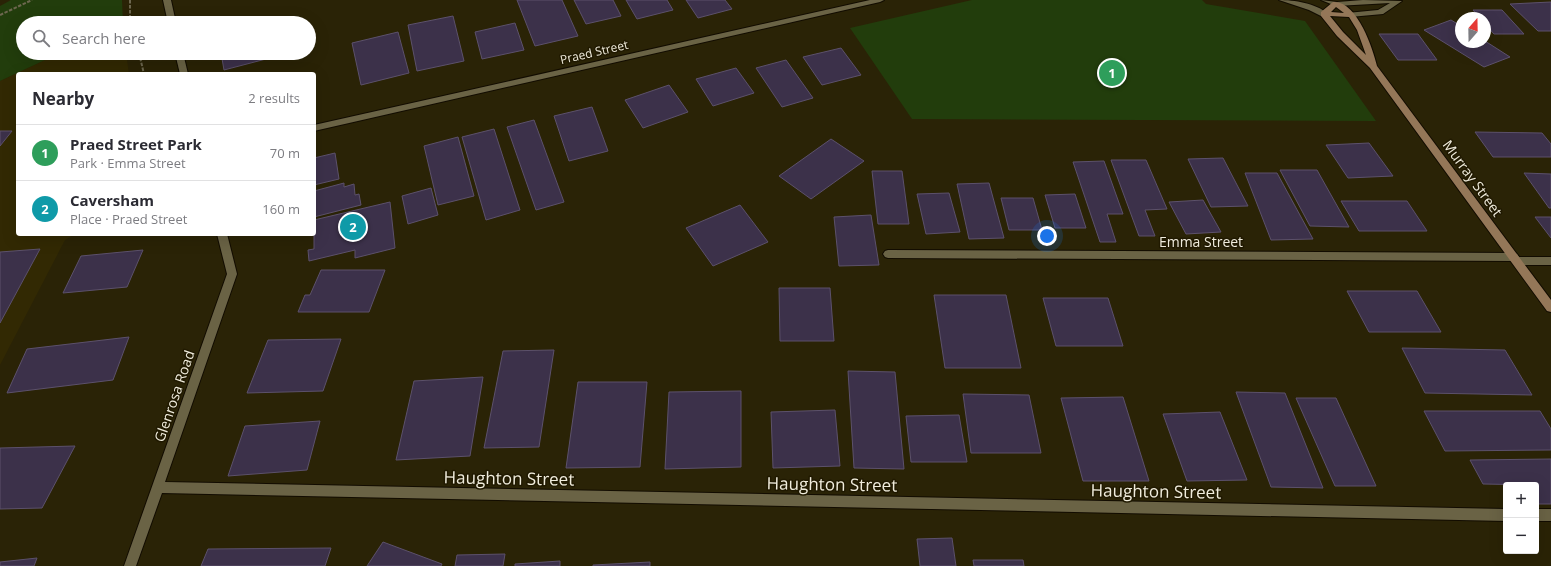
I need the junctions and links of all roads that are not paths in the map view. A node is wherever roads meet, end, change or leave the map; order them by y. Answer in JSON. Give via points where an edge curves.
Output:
{"nodes":[{"id":1,"x":167,"y":0,"type":"edge"},
{"id":2,"x":880,"y":0,"type":"edge"},
{"id":3,"x":1283,"y":0,"type":"edge"},
{"id":4,"x":1325,"y":0,"type":"edge"},
{"id":5,"x":1397,"y":0,"type":"edge"},
{"id":6,"x":1400,"y":0,"type":"edge"},
{"id":7,"x":1336,"y":4,"type":"junction"},
{"id":8,"x":1324,"y":14,"type":"junction"},
{"id":9,"x":1350,"y":15,"type":"junction"},
{"id":10,"x":170,"y":16,"type":"edge"},
{"id":11,"x":181,"y":60,"type":"edge"},
{"id":12,"x":1373,"y":66,"type":"junction"},
{"id":13,"x":184,"y":72,"type":"edge"},
{"id":14,"x":316,"y":128,"type":"edge"},
{"id":15,"x":222,"y":236,"type":"edge"},
{"id":16,"x":888,"y":254,"type":"dead end"},
{"id":17,"x":1515,"y":259,"type":"junction"},
{"id":18,"x":1551,"y":260,"type":"edge"},
{"id":19,"x":1551,"y":308,"type":"edge"},
{"id":20,"x":158,"y":487,"type":"junction"},
{"id":21,"x":1503,"y":515,"type":"edge"},
{"id":22,"x":1539,"y":515,"type":"edge"},
{"id":23,"x":1551,"y":515,"type":"edge"},
{"id":24,"x":130,"y":566,"type":"edge"}],
"edges":[{"from":1,"to":10,"type":"street"},
{"from":2,"to":14,"type":"street","name":"Praed Street"},
{"from":3,"to":8,"type":"street"},
{"from":4,"to":7,"type":"street"},
{"from":5,"to":7,"type":"street"},
{"from":6,"to":9,"type":"street","via":[[1380,12]]},
{"from":7,"to":8,"type":"street"},
{"from":7,"to":9,"type":"street","name":"Murray Street"},
{"from":8,"to":9,"type":"street"},
{"from":8,"to":12,"type":"street","name":"Murray Street","via":[[1340,34]]},
{"from":9,"to":12,"type":"street","name":"Murray Street","via":[[1365,35]]},
{"from":11,"to":13,"type":"street"},
{"from":12,"to":17,"type":"street","name":"Murray Street"},
{"from":15,"to":20,"type":"street","name":"Glenrosa Road","via":[[232,274]]},
{"from":16,"to":17,"type":"street","name":"Emma Street"},
{"from":17,"to":18,"type":"street","name":"Emma Street"},
{"from":17,"to":19,"type":"street","name":"Murray Street"},
{"from":20,"to":21,"type":"street","name":"Haughton Street"},
{"from":20,"to":24,"type":"street","name":"Glenrosa Road"},
{"from":22,"to":23,"type":"street"}]}
